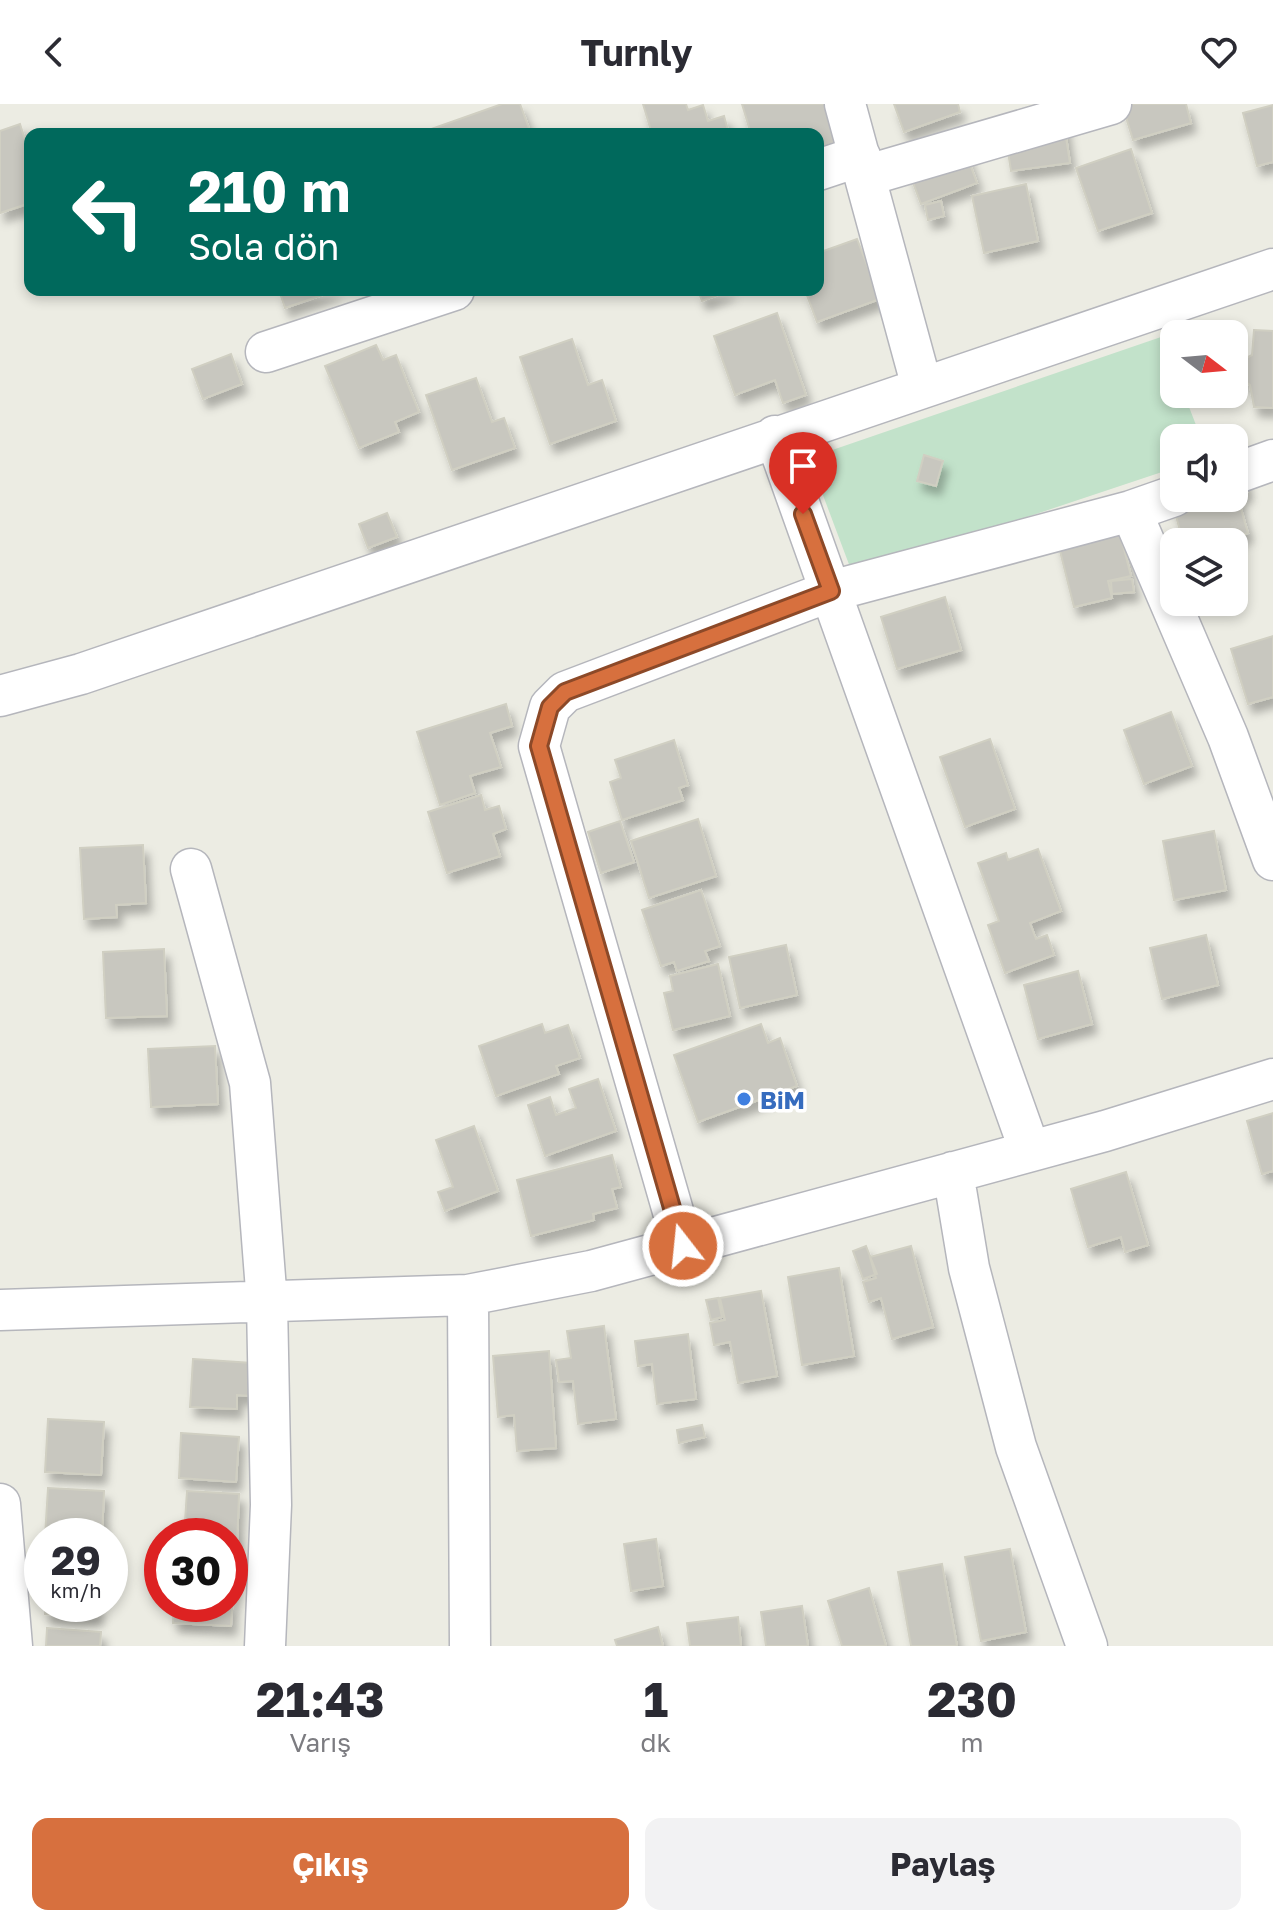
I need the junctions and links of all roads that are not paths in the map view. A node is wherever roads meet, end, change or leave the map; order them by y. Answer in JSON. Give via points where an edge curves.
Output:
{"nodes":[{"id":1,"x":845,"y":104,"type":"edge"},
{"id":2,"x":1111,"y":104,"type":"edge"},
{"id":3,"x":863,"y":166,"type":"junction"},
{"id":4,"x":824,"y":169,"type":"edge"},
{"id":5,"x":1273,"y":269,"type":"edge"},
{"id":6,"x":436,"y":296,"type":"edge"},
{"id":7,"x":266,"y":352,"type":"dead end"},
{"id":8,"x":922,"y":387,"type":"junction"},
{"id":9,"x":775,"y":436,"type":"junction"},
{"id":10,"x":1273,"y":460,"type":"edge"},
{"id":11,"x":1248,"y":469,"type":"edge"},
{"id":12,"x":1160,"y":501,"type":"edge"},
{"id":13,"x":1131,"y":511,"type":"junction"},
{"id":14,"x":831,"y":591,"type":"junction"},
{"id":15,"x":0,"y":696,"type":"edge"},
{"id":16,"x":1273,"y":860,"type":"edge"},
{"id":17,"x":191,"y":869,"type":"dead end"},
{"id":18,"x":1273,"y":1079,"type":"edge"},
{"id":19,"x":1030,"y":1151,"type":"junction"},
{"id":20,"x":953,"y":1172,"type":"junction"},
{"id":21,"x":683,"y":1246,"type":"junction"},
{"id":22,"x":468,"y":1295,"type":"junction"},
{"id":23,"x":267,"y":1303,"type":"junction"},
{"id":24,"x":0,"y":1310,"type":"edge"},
{"id":25,"x":0,"y":1504,"type":"edge"},
{"id":26,"x":12,"y":1646,"type":"edge"},
{"id":27,"x":265,"y":1646,"type":"edge"},
{"id":28,"x":470,"y":1646,"type":"edge"},
{"id":29,"x":1087,"y":1646,"type":"edge"}],
"edges":[{"from":1,"to":3,"type":"street"},
{"from":2,"to":3,"type":"street"},
{"from":3,"to":4,"type":"street"},
{"from":3,"to":8,"type":"street"},
{"from":5,"to":8,"type":"street"},
{"from":6,"to":7,"type":"street"},
{"from":8,"to":9,"type":"street"},
{"from":9,"to":14,"type":"street"},
{"from":9,"to":15,"type":"street","via":[[81,674]]},
{"from":10,"to":11,"type":"street"},
{"from":12,"to":13,"type":"street"},
{"from":13,"to":14,"type":"street"},
{"from":13,"to":16,"type":"street","via":[[1228,737]]},
{"from":14,"to":19,"type":"street"},
{"from":14,"to":21,"type":"street","via":[[565,692],[550,707],[543,726],[539,746]]},
{"from":17,"to":23,"type":"street","via":[[250,1083]]},
{"from":18,"to":19,"type":"street"},
{"from":19,"to":20,"type":"street"},
{"from":20,"to":21,"type":"street"},
{"from":20,"to":29,"type":"street","via":[[969,1268],[1016,1447]]},
{"from":21,"to":22,"type":"street"},
{"from":22,"to":23,"type":"street"},
{"from":22,"to":28,"type":"street"},
{"from":23,"to":24,"type":"street"},
{"from":23,"to":27,"type":"street","via":[[271,1505]]},
{"from":25,"to":26,"type":"street"}]}
